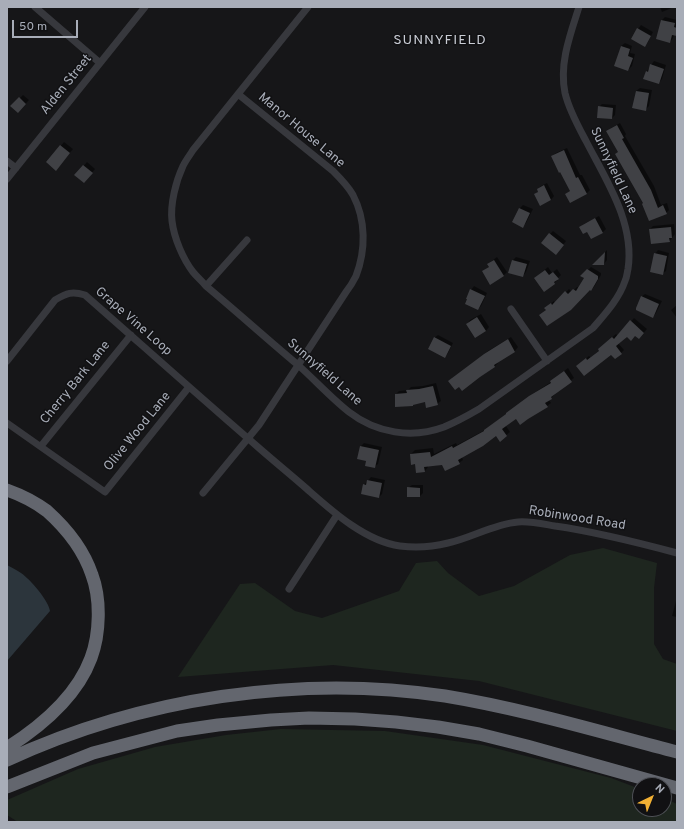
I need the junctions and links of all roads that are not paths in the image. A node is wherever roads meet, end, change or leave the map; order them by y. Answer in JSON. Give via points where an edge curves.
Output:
{"nodes":[{"id":1,"x":35,"y":7,"type":"edge"},
{"id":2,"x":145,"y":7,"type":"edge"},
{"id":3,"x":308,"y":7,"type":"edge"},
{"id":4,"x":579,"y":7,"type":"edge"},
{"id":5,"x":100,"y":63,"type":"junction"},
{"id":6,"x":238,"y":94,"type":"junction"},
{"id":7,"x":7,"y":161,"type":"edge"},
{"id":8,"x":16,"y":168,"type":"junction"},
{"id":9,"x":7,"y":179,"type":"edge"},
{"id":10,"x":247,"y":240,"type":"dead end"},
{"id":11,"x":206,"y":286,"type":"junction"},
{"id":12,"x":511,"y":309,"type":"dead end"},
{"id":13,"x":131,"y":335,"type":"junction"},
{"id":14,"x":7,"y":361,"type":"edge"},
{"id":15,"x":547,"y":361,"type":"junction"},
{"id":16,"x":298,"y":366,"type":"junction"},
{"id":17,"x":190,"y":387,"type":"junction"},
{"id":18,"x":7,"y":423,"type":"edge"},
{"id":19,"x":248,"y":438,"type":"junction"},
{"id":20,"x":41,"y":446,"type":"junction"},
{"id":21,"x":7,"y":490,"type":"edge"},
{"id":22,"x":203,"y":493,"type":"dead end"},
{"id":23,"x":337,"y":515,"type":"junction"},
{"id":24,"x":677,"y":553,"type":"edge"},
{"id":25,"x":289,"y":589,"type":"dead end"},
{"id":26,"x":7,"y":748,"type":"edge"},
{"id":27,"x":677,"y":752,"type":"edge"},
{"id":28,"x":571,"y":758,"type":"junction"},
{"id":29,"x":7,"y":760,"type":"edge"},
{"id":30,"x":632,"y":779,"type":"edge"},
{"id":31,"x":7,"y":787,"type":"edge"},
{"id":32,"x":677,"y":788,"type":"edge"}],
"edges":[{"from":1,"to":5,"type":"street"},
{"from":2,"to":5,"type":"street","name":"Alden Street"},
{"from":3,"to":6,"type":"street","name":"Sunnyfield Lane"},
{"from":4,"to":15,"type":"street","name":"Sunnyfield Lane","via":[[564,60],[565,94],[571,113],[621,212],[627,233],[629,259],[626,280],[606,313],[593,328]]},
{"from":5,"to":8,"type":"street","name":"Alden Street"},
{"from":6,"to":11,"type":"street","name":"Sunnyfield Lane","via":[[183,166],[173,201],[172,220],[177,241],[193,271]]},
{"from":6,"to":16,"type":"street","name":"Manor House Lane","via":[[344,182],[352,194],[363,226],[361,261],[355,277]]},
{"from":7,"to":8,"type":"street"},
{"from":8,"to":9,"type":"street","name":"Alden Street"},
{"from":10,"to":11,"type":"street"},
{"from":11,"to":16,"type":"street","name":"Sunnyfield Lane"},
{"from":12,"to":15,"type":"street"},
{"from":13,"to":14,"type":"street","name":"Grape Vine Loop","via":[[85,295],[76,292],[66,294],[55,300]]},
{"from":13,"to":17,"type":"street","name":"Grape Vine Loop"},
{"from":13,"to":20,"type":"street","name":"Cherry Bark Lane"},
{"from":15,"to":16,"type":"street","name":"Sunnyfield Lane","via":[[463,419],[422,432],[401,433],[382,429],[349,412]]},
{"from":16,"to":19,"type":"street","name":"Manor House Lane"},
{"from":17,"to":19,"type":"street","name":"Grape Vine Loop"},
{"from":17,"to":20,"type":"street","name":"Olive Wood Lane","via":[[105,492]]},
{"from":18,"to":20,"type":"street"},
{"from":19,"to":22,"type":"street","name":"Manor House Lane"},
{"from":19,"to":23,"type":"street","name":"Robinwood Road"},
{"from":21,"to":26,"type":"highway","via":[[46,510],[74,540],[92,575],[98,622],[91,658],[74,688],[62,704]]},
{"from":23,"to":24,"type":"street","name":"Robinwood Road","via":[[379,540],[398,546],[448,544],[518,522],[578,529]]},
{"from":23,"to":25,"type":"street"},
{"from":27,"to":29,"type":"highway","via":[[538,716],[444,696],[354,688],[311,688],[215,698],[132,714]]},
{"from":28,"to":30,"type":"highway"},
{"from":28,"to":31,"type":"highway","via":[[438,727],[354,719],[309,718],[177,731],[93,753]]},
{"from":28,"to":32,"type":"highway"}]}
